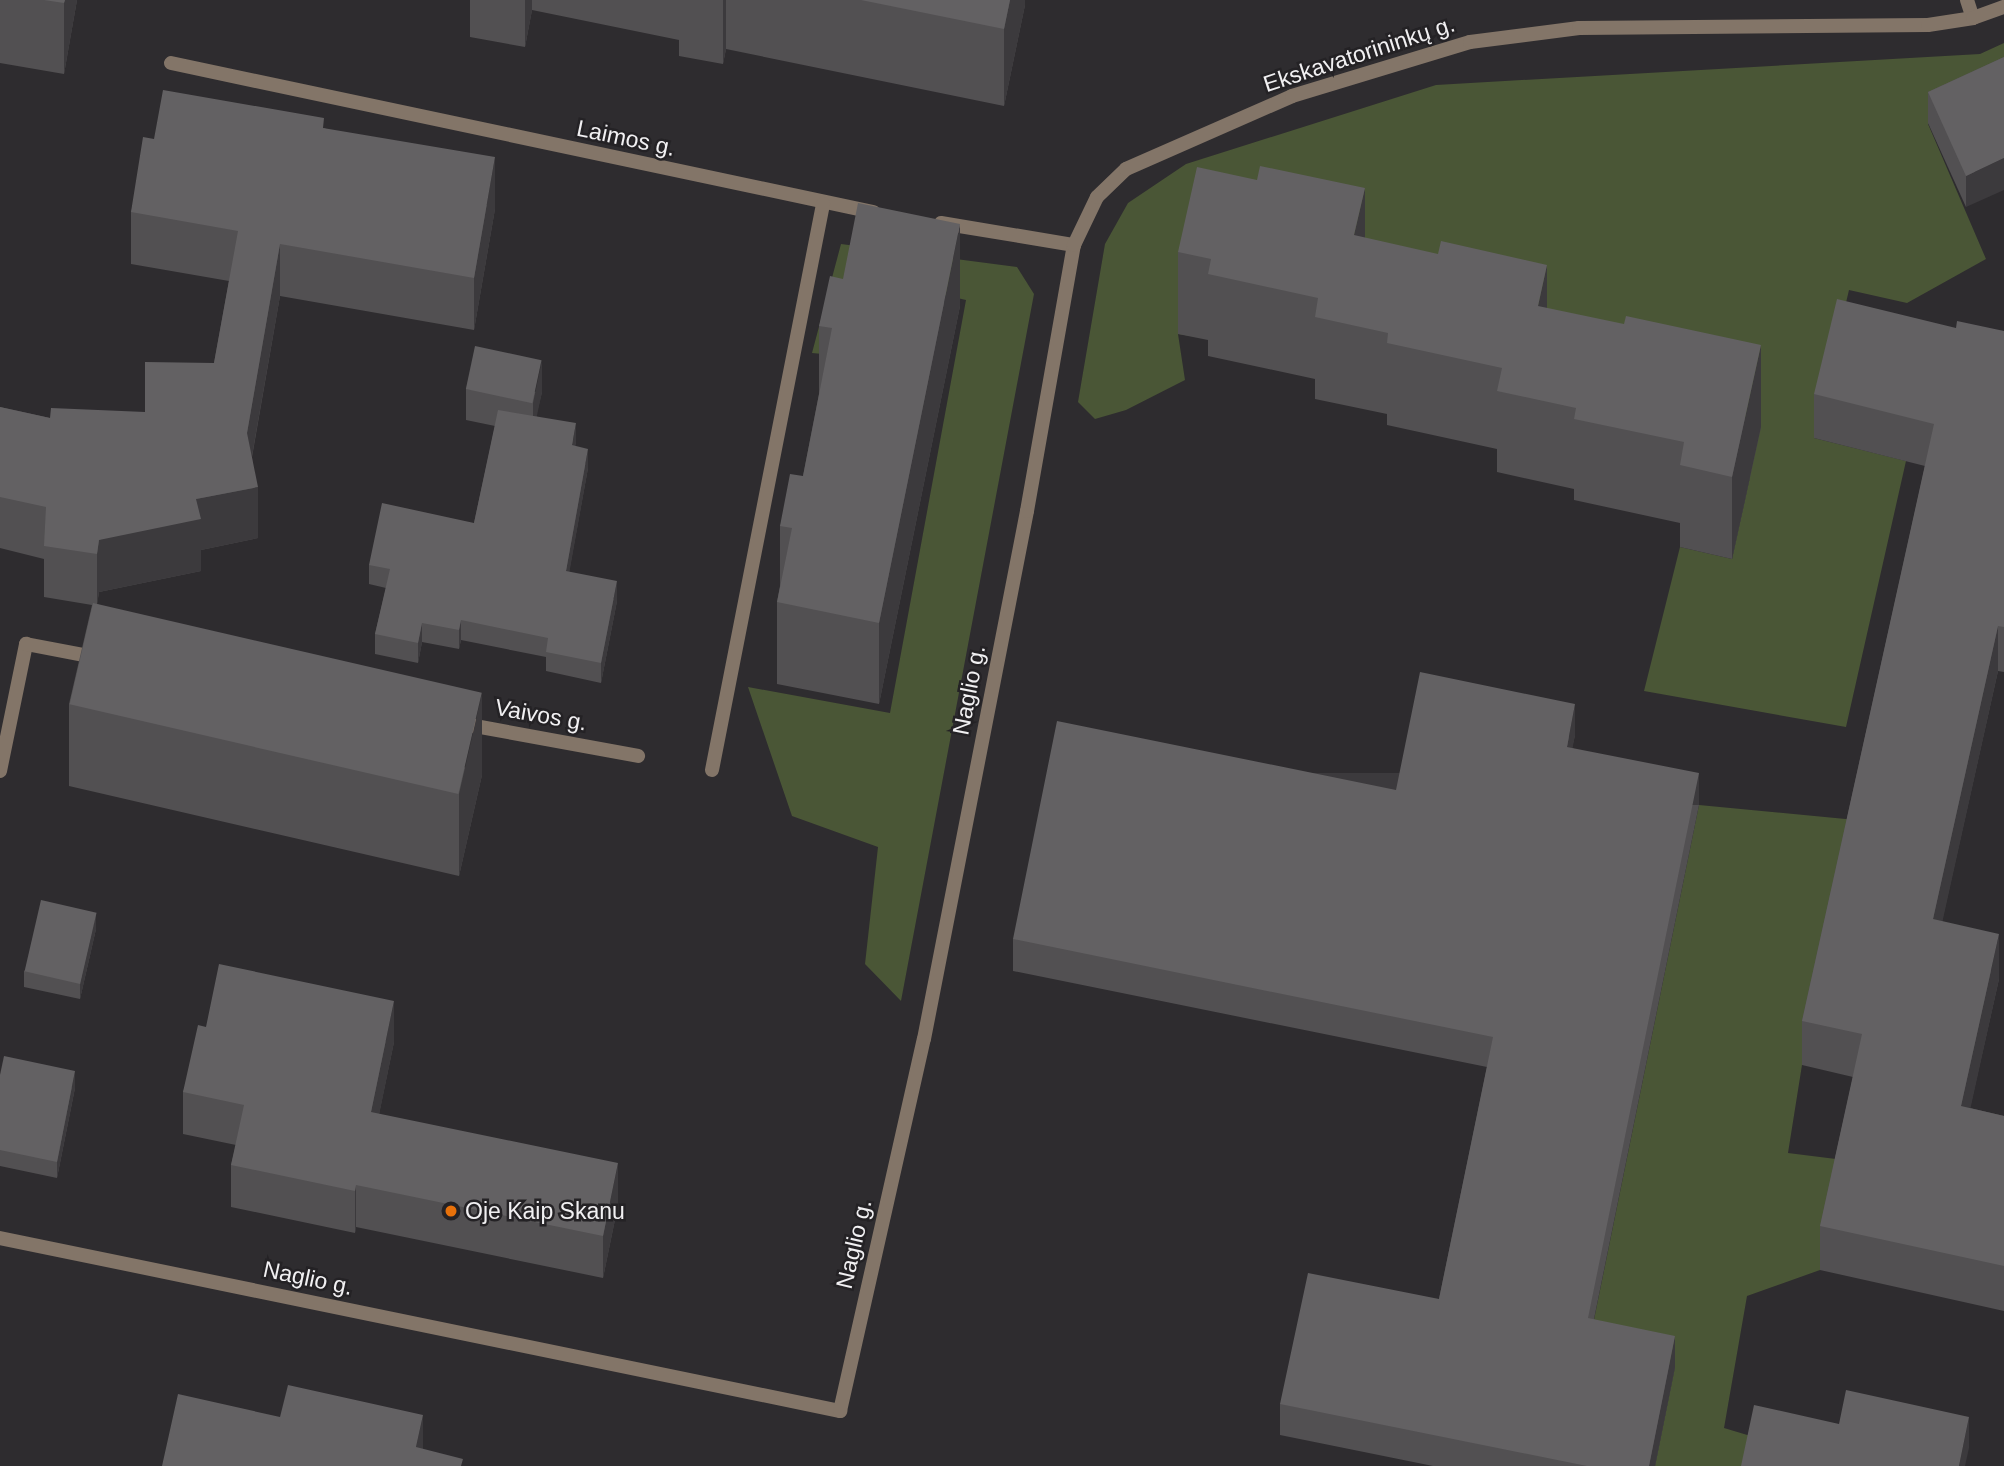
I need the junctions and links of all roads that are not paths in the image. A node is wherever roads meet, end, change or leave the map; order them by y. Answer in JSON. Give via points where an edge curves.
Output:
{"nodes":[{"id":1,"x":1967,"y":0,"type":"edge"},
{"id":2,"x":2004,"y":7,"type":"edge"},
{"id":3,"x":1973,"y":18,"type":"junction"},
{"id":4,"x":171,"y":63,"type":"dead end"},
{"id":5,"x":823,"y":204,"type":"junction"},
{"id":6,"x":890,"y":215,"type":"edge"},
{"id":7,"x":929,"y":221,"type":"edge"},
{"id":8,"x":1074,"y":245,"type":"junction"},
{"id":9,"x":121,"y":662,"type":"edge"},
{"id":10,"x":447,"y":721,"type":"edge"},
{"id":11,"x":638,"y":756,"type":"dead end"},
{"id":12,"x":712,"y":770,"type":"dead end"},
{"id":13,"x":0,"y":771,"type":"edge"},
{"id":14,"x":0,"y":1238,"type":"edge"}],
"edges":[{"from":1,"to":3,"type":"street"},
{"from":2,"to":3,"type":"street","name":"Ekskavatorininkų g."},
{"from":3,"to":8,"type":"street","name":"Ekskavatorininkų g.","via":[[1928,25],[1579,28],[1470,42],[1292,96],[1126,169],[1097,197]]},
{"from":4,"to":5,"type":"street","name":"Laimos g."},
{"from":5,"to":6,"type":"street","name":"Laimos g."},
{"from":5,"to":12,"type":"street"},
{"from":7,"to":8,"type":"street"},
{"from":8,"to":14,"type":"street","name":"Naglio g.","via":[[924,1039],[840,1411]]},
{"from":9,"to":13,"type":"street","via":[[26,644]]},
{"from":10,"to":11,"type":"street","name":"Vaivos g."}]}
